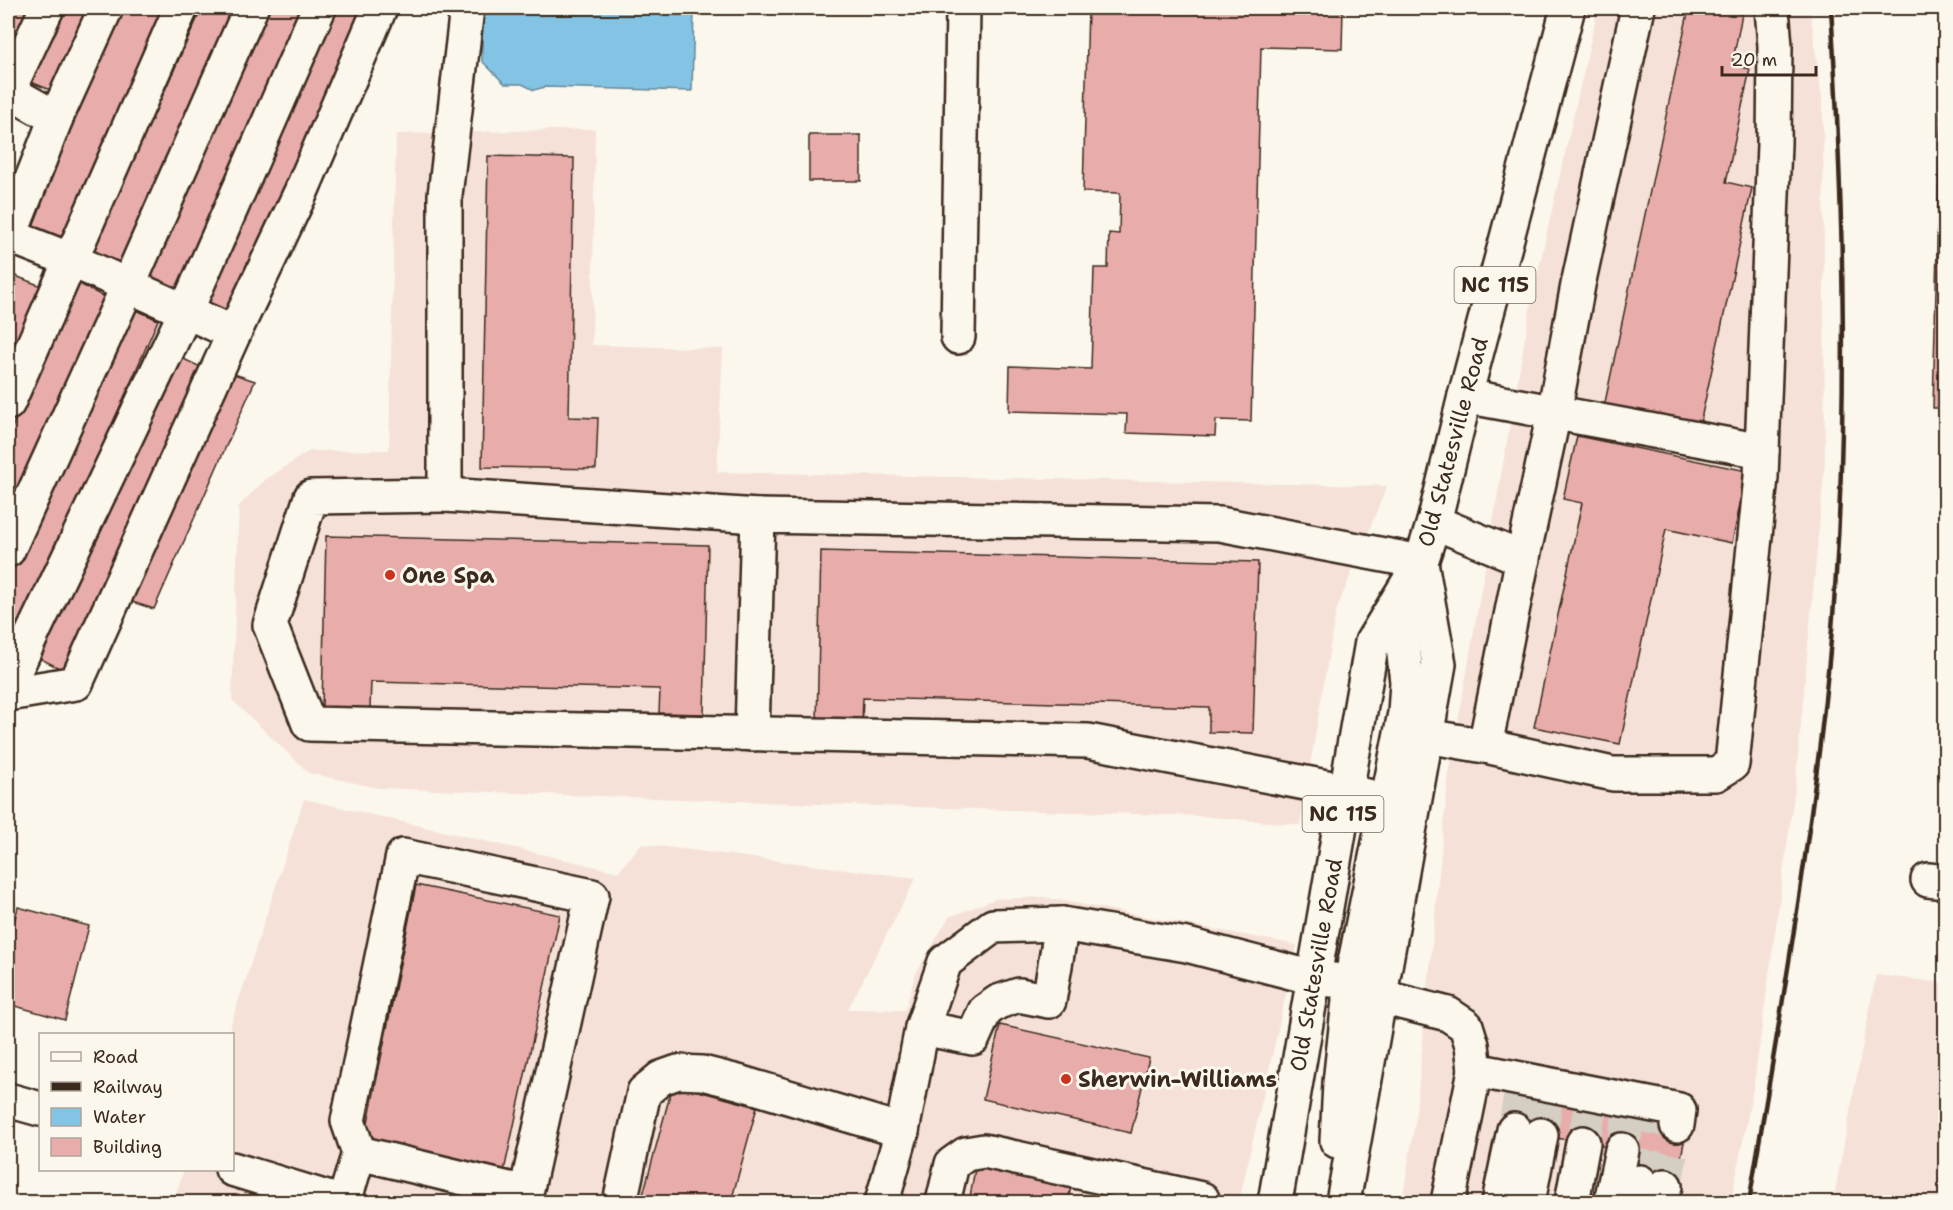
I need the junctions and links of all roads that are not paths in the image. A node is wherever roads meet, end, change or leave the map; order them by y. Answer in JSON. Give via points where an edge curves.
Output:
{"nodes":[{"id":1,"x":47,"y":8,"type":"edge"},
{"id":2,"x":106,"y":8,"type":"edge"},
{"id":3,"x":182,"y":8,"type":"edge"},
{"id":4,"x":251,"y":8,"type":"edge"},
{"id":5,"x":319,"y":8,"type":"edge"},
{"id":6,"x":380,"y":8,"type":"edge"},
{"id":7,"x":467,"y":8,"type":"edge"},
{"id":8,"x":963,"y":8,"type":"edge"},
{"id":9,"x":1568,"y":8,"type":"edge"},
{"id":10,"x":1638,"y":8,"type":"edge"},
{"id":11,"x":1772,"y":8,"type":"edge"},
{"id":12,"x":56,"y":118,"type":"junction"},
{"id":13,"x":9,"y":238,"type":"edge"},
{"id":14,"x":70,"y":260,"type":"junction"},
{"id":15,"x":128,"y":286,"type":"junction"},
{"id":16,"x":185,"y":313,"type":"junction"},
{"id":17,"x":234,"y":333,"type":"junction"},
{"id":18,"x":958,"y":337,"type":"dead end"},
{"id":19,"x":1465,"y":396,"type":"junction"},
{"id":20,"x":8,"y":403,"type":"edge"},
{"id":21,"x":1554,"y":413,"type":"junction"},
{"id":22,"x":1762,"y":451,"type":"junction"},
{"id":23,"x":445,"y":495,"type":"junction"},
{"id":24,"x":758,"y":516,"type":"junction"},
{"id":25,"x":1434,"y":522,"type":"junction"},
{"id":26,"x":8,"y":550,"type":"edge"},
{"id":27,"x":1523,"y":559,"type":"junction"},
{"id":28,"x":1421,"y":562,"type":"junction"},
{"id":29,"x":1398,"y":600,"type":"junction"},
{"id":30,"x":8,"y":685,"type":"edge"},
{"id":31,"x":8,"y":693,"type":"edge"},
{"id":32,"x":752,"y":734,"type":"junction"},
{"id":33,"x":1426,"y":736,"type":"junction"},
{"id":34,"x":1485,"y":746,"type":"junction"},
{"id":35,"x":1347,"y":791,"type":"junction"},
{"id":36,"x":1388,"y":801,"type":"junction"},
{"id":37,"x":1062,"y":924,"type":"junction"},
{"id":38,"x":1314,"y":978,"type":"junction"},
{"id":39,"x":1352,"y":982,"type":"junction"},
{"id":40,"x":1381,"y":997,"type":"junction"},
{"id":41,"x":922,"y":1028,"type":"junction"},
{"id":42,"x":1475,"y":1070,"type":"junction"},
{"id":43,"x":8,"y":1100,"type":"edge"},
{"id":44,"x":39,"y":1109,"type":"edge"},
{"id":45,"x":1628,"y":1109,"type":"dead end"},
{"id":46,"x":902,"y":1131,"type":"junction"},
{"id":47,"x":1603,"y":1146,"type":"junction"},
{"id":48,"x":359,"y":1153,"type":"junction"},
{"id":49,"x":234,"y":1170,"type":"edge"},
{"id":50,"x":1119,"y":1192,"type":"edge"},
{"id":51,"x":342,"y":1203,"type":"edge"},
{"id":52,"x":620,"y":1203,"type":"edge"},
{"id":53,"x":882,"y":1203,"type":"edge"},
{"id":54,"x":943,"y":1203,"type":"edge"},
{"id":55,"x":1201,"y":1203,"type":"edge"},
{"id":56,"x":1275,"y":1203,"type":"edge"},
{"id":57,"x":1341,"y":1203,"type":"edge"},
{"id":58,"x":1448,"y":1203,"type":"edge"},
{"id":59,"x":1499,"y":1203,"type":"edge"},
{"id":60,"x":1528,"y":1203,"type":"edge"},
{"id":61,"x":1572,"y":1203,"type":"edge"},
{"id":62,"x":1594,"y":1203,"type":"edge"},
{"id":63,"x":1611,"y":1203,"type":"edge"}],
"edges":[{"from":1,"to":12,"type":"main road","via":[[8,91]]},
{"from":2,"to":12,"type":"main road"},
{"from":3,"to":14,"type":"main road"},
{"from":4,"to":15,"type":"main road"},
{"from":5,"to":16,"type":"main road"},
{"from":6,"to":17,"type":"main road","via":[[301,192]]},
{"from":7,"to":23,"type":"main road","via":[[445,195]]},
{"from":8,"to":18,"type":"main road"},
{"from":9,"to":19,"type":"main road","name":"Old Statesville Road","number":"NC 115"},
{"from":10,"to":21,"type":"main road"},
{"from":11,"to":22,"type":"main road","via":[[1774,144]]},
{"from":12,"to":13,"type":"main road"},
{"from":13,"to":14,"type":"main road"},
{"from":14,"to":15,"type":"main road"},
{"from":14,"to":20,"type":"main road"},
{"from":15,"to":16,"type":"main road"},
{"from":15,"to":26,"type":"main road"},
{"from":16,"to":17,"type":"main road"},
{"from":16,"to":30,"type":"main road"},
{"from":17,"to":31,"type":"main road","via":[[76,683]]},
{"from":19,"to":21,"type":"main road"},
{"from":19,"to":25,"type":"main road","name":"Old Statesville Road","number":"NC 115"},
{"from":21,"to":22,"type":"main road"},
{"from":21,"to":27,"type":"main road"},
{"from":22,"to":34,"type":"main road","via":[[1732,764],[1716,774],[1613,774]]},
{"from":23,"to":24,"type":"main road"},
{"from":23,"to":32,"type":"main road","via":[[311,497],[270,625],[309,724]]},
{"from":24,"to":28,"type":"main road","via":[[1220,524]]},
{"from":24,"to":32,"type":"main road"},
{"from":25,"to":27,"type":"main road"},
{"from":25,"to":28,"type":"main road","name":"Old Statesville Road","number":"NC 115"},
{"from":27,"to":34,"type":"main road"},
{"from":28,"to":29,"type":"main road","name":"Old Statesville Road","number":"NC 115"},
{"from":28,"to":33,"type":"main road","name":"Old Statesville Road","number":"NC 115","via":[[1439,664]]},
{"from":29,"to":35,"type":"main road","name":"Old Statesville Road","number":"NC 115","via":[[1372,642]]},
{"from":29,"to":36,"type":"main road","via":[[1407,682]]},
{"from":32,"to":35,"type":"main road","via":[[1088,741]]},
{"from":33,"to":34,"type":"main road"},
{"from":33,"to":40,"type":"main road","name":"Old Statesville Road","number":"NC 115"},
{"from":35,"to":36,"type":"main road"},
{"from":35,"to":38,"type":"main road","name":"Old Statesville Road","number":"NC 115"},
{"from":36,"to":39,"type":"main road"},
{"from":37,"to":38,"type":"main road","via":[[1187,945]]},
{"from":37,"to":41,"type":"main road","via":[[993,926],[945,962]]},
{"from":37,"to":41,"type":"main road","via":[[1049,1001],[1019,995],[998,1002],[985,1011],[973,1038]]},
{"from":38,"to":39,"type":"main road"},
{"from":38,"to":56,"type":"main road","name":"Old Statesville Road","number":"NC 115"},
{"from":39,"to":40,"type":"main road"},
{"from":39,"to":57,"type":"main road","via":[[1336,1134]]},
{"from":40,"to":42,"type":"main road","via":[[1448,1014],[1466,1026]]},
{"from":40,"to":57,"type":"main road","name":"Old Statesville Road","number":"NC 115"},
{"from":41,"to":46,"type":"main road"},
{"from":42,"to":45,"type":"main road","via":[[1535,1091]]},
{"from":42,"to":58,"type":"main road"},
{"from":43,"to":44,"type":"main road"},
{"from":46,"to":52,"type":"main road","via":[[738,1082],[678,1072],[661,1078],[644,1092]]},
{"from":46,"to":53,"type":"main road"},
{"from":47,"to":61,"type":"main road"},
{"from":47,"to":62,"type":"main road"},
{"from":47,"to":63,"type":"main road"},
{"from":48,"to":48,"type":"main road","via":[[526,1193],[592,896],[403,856],[348,1121]]},
{"from":48,"to":51,"type":"main road"},
{"from":49,"to":51,"type":"main road"},
{"from":50,"to":54,"type":"main road","via":[[984,1151],[966,1154],[952,1164]]},
{"from":50,"to":55,"type":"main road","via":[[1202,1199]]},
{"from":59,"to":60,"type":"main road","via":[[1527,1133]]}]}
